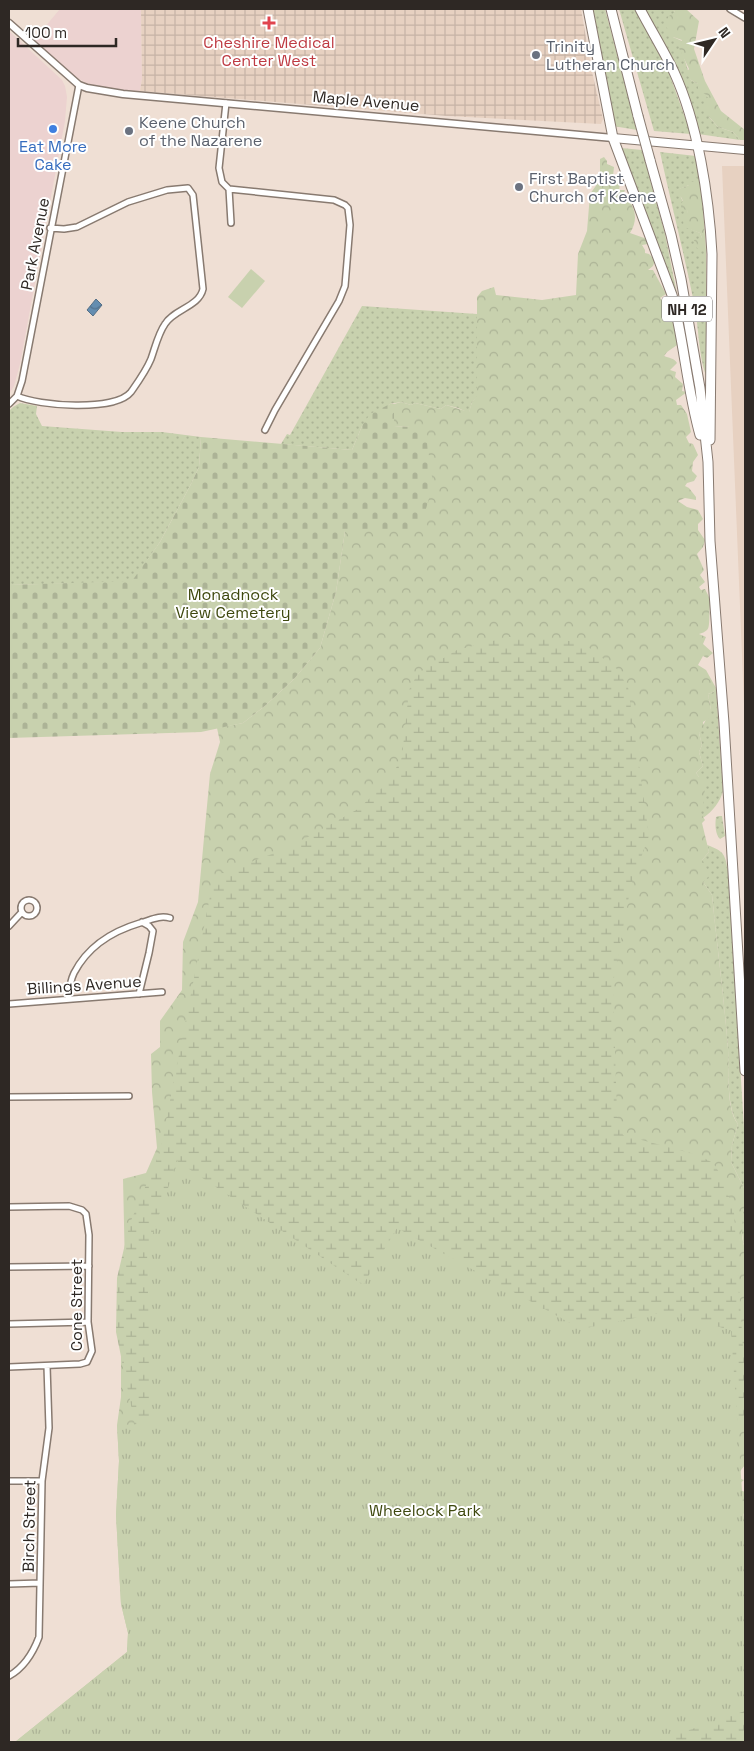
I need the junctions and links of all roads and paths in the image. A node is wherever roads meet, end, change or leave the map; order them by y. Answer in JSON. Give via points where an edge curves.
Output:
{"nodes":[{"id":1,"x":588,"y":9,"type":"edge"},
{"id":2,"x":611,"y":9,"type":"edge"},
{"id":3,"x":640,"y":9,"type":"edge"},
{"id":4,"x":730,"y":9,"type":"edge"},
{"id":5,"x":745,"y":18,"type":"edge"},
{"id":6,"x":9,"y":22,"type":"edge"},
{"id":7,"x":79,"y":85,"type":"junction"},
{"id":8,"x":226,"y":103,"type":"junction"},
{"id":9,"x":612,"y":138,"type":"junction"},
{"id":10,"x":698,"y":146,"type":"junction"},
{"id":11,"x":745,"y":150,"type":"edge"},
{"id":12,"x":229,"y":189,"type":"junction"},
{"id":13,"x":231,"y":223,"type":"dead end"},
{"id":14,"x":50,"y":228,"type":"junction"},
{"id":15,"x":17,"y":396,"type":"junction"},
{"id":16,"x":9,"y":404,"type":"edge"},
{"id":17,"x":265,"y":430,"type":"dead end"},
{"id":18,"x":708,"y":462,"type":"junction"},
{"id":19,"x":22,"y":912,"type":"dead end"},
{"id":20,"x":170,"y":918,"type":"dead end"},
{"id":21,"x":142,"y":922,"type":"junction"},
{"id":22,"x":9,"y":926,"type":"edge"},
{"id":23,"x":162,"y":992,"type":"dead end"},
{"id":24,"x":139,"y":994,"type":"junction"},
{"id":25,"x":68,"y":999,"type":"junction"},
{"id":26,"x":9,"y":1004,"type":"edge"},
{"id":27,"x":745,"y":1071,"type":"edge"},
{"id":28,"x":129,"y":1096,"type":"dead end"},
{"id":29,"x":9,"y":1097,"type":"edge"},
{"id":30,"x":9,"y":1207,"type":"edge"},
{"id":31,"x":89,"y":1266,"type":"junction"},
{"id":32,"x":9,"y":1267,"type":"edge"},
{"id":33,"x":88,"y":1322,"type":"junction"},
{"id":34,"x":9,"y":1324,"type":"edge"},
{"id":35,"x":47,"y":1366,"type":"junction"},
{"id":36,"x":9,"y":1367,"type":"edge"},
{"id":37,"x":9,"y":1481,"type":"edge"},
{"id":38,"x":42,"y":1481,"type":"junction"},
{"id":39,"x":40,"y":1583,"type":"junction"},
{"id":40,"x":9,"y":1584,"type":"edge"},
{"id":41,"x":9,"y":1676,"type":"edge"}],
"edges":[{"from":1,"to":9,"type":"highway"},
{"from":2,"to":18,"type":"highway","number":"NH 12","bridge":true,"via":[[681,279],[700,388]]},
{"from":3,"to":10,"type":"highway","via":[[674,72]]},
{"from":4,"to":5,"type":"street"},
{"from":6,"to":7,"type":"street","name":"Maple Avenue"},
{"from":7,"to":8,"type":"street","name":"Maple Avenue","via":[[122,94]]},
{"from":7,"to":14,"type":"street","name":"Park Avenue"},
{"from":8,"to":9,"type":"street","name":"Maple Avenue"},
{"from":8,"to":12,"type":"street","via":[[219,168],[222,182]]},
{"from":9,"to":10,"type":"main road","name":"Maple Avenue"},
{"from":9,"to":18,"type":"highway","via":[[672,295]]},
{"from":10,"to":11,"type":"main road","name":"Maple Avenue"},
{"from":10,"to":18,"type":"highway","via":[[712,254]]},
{"from":12,"to":13,"type":"street"},
{"from":12,"to":17,"type":"street","via":[[334,200],[345,205],[350,215],[345,286]]},
{"from":14,"to":15,"type":"street","name":"Park Avenue"},
{"from":14,"to":15,"type":"street","via":[[77,227],[128,202],[167,190],[188,188],[193,195],[204,289],[200,297],[163,325],[150,361],[125,398],[82,406]]},
{"from":15,"to":16,"type":"street","name":"Park Avenue"},
{"from":18,"to":27,"type":"highway","number":"NH 12","via":[[710,541]]},
{"from":19,"to":22,"type":"street"},
{"from":20,"to":21,"type":"street","via":[[155,917]]},
{"from":21,"to":24,"type":"street","via":[[153,931]]},
{"from":21,"to":25,"type":"street","via":[[104,938],[94,948],[74,973]]},
{"from":23,"to":24,"type":"street","name":"Billings Avenue"},
{"from":24,"to":25,"type":"street","name":"Billings Avenue"},
{"from":25,"to":26,"type":"street","name":"Billings Avenue"},
{"from":28,"to":29,"type":"street"},
{"from":30,"to":31,"type":"street","name":"Cone Street","via":[[69,1206],[82,1210],[88,1221]]},
{"from":31,"to":32,"type":"street"},
{"from":31,"to":33,"type":"street","name":"Cone Street"},
{"from":33,"to":34,"type":"street"},
{"from":33,"to":35,"type":"street","name":"Cone Street","via":[[92,1351],[86,1362]]},
{"from":35,"to":36,"type":"street"},
{"from":35,"to":38,"type":"street","name":"Birch Street","via":[[49,1428]]},
{"from":37,"to":38,"type":"street"},
{"from":38,"to":39,"type":"street","name":"Birch Street"},
{"from":39,"to":40,"type":"street"},
{"from":39,"to":41,"type":"street","name":"Birch Street","via":[[39,1637],[22,1668]]}]}
